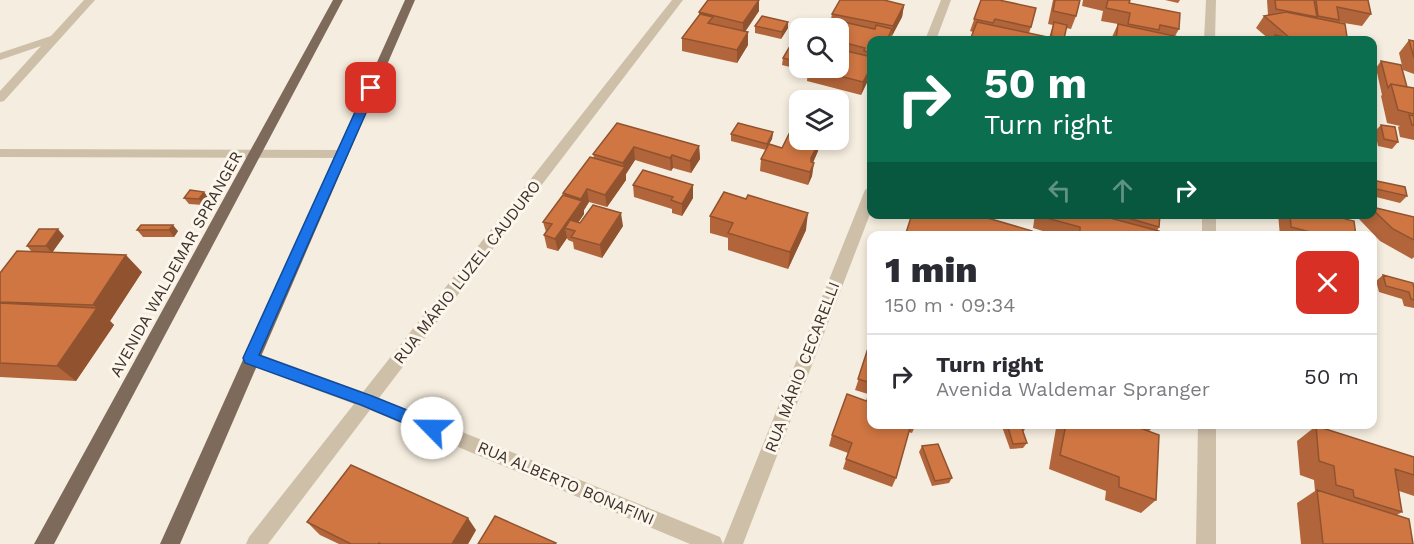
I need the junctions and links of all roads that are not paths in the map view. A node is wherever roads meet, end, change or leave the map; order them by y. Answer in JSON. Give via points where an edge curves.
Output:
{"nodes":[{"id":1,"x":90,"y":0,"type":"edge"},
{"id":2,"x":338,"y":0,"type":"edge"},
{"id":3,"x":410,"y":0,"type":"edge"},
{"id":4,"x":678,"y":0,"type":"edge"},
{"id":5,"x":946,"y":0,"type":"edge"},
{"id":6,"x":1210,"y":0,"type":"edge"},
{"id":7,"x":932,"y":36,"type":"edge"},
{"id":8,"x":1210,"y":36,"type":"edge"},
{"id":9,"x":54,"y":38,"type":"junction"},
{"id":10,"x":0,"y":57,"type":"edge"},
{"id":11,"x":0,"y":98,"type":"edge"},
{"id":12,"x":0,"y":153,"type":"edge"},
{"id":13,"x":256,"y":153,"type":"junction"},
{"id":14,"x":342,"y":154,"type":"junction"},
{"id":15,"x":867,"y":203,"type":"edge"},
{"id":16,"x":251,"y":358,"type":"junction"},
{"id":17,"x":367,"y":401,"type":"junction"},
{"id":18,"x":1207,"y":429,"type":"edge"},
{"id":19,"x":44,"y":544,"type":"edge"},
{"id":20,"x":170,"y":544,"type":"edge"},
{"id":21,"x":256,"y":544,"type":"edge"},
{"id":22,"x":713,"y":544,"type":"edge"},
{"id":23,"x":733,"y":544,"type":"edge"},
{"id":24,"x":1206,"y":544,"type":"edge"}],
"edges":[{"from":1,"to":9,"type":"street"},
{"from":2,"to":13,"type":"main road","name":"AVENIDA WALDEMAR SPRANGER"},
{"from":3,"to":14,"type":"main road"},
{"from":4,"to":17,"type":"street","name":"RUA MÁRIO LUZEL CAUDURO"},
{"from":5,"to":7,"type":"street"},
{"from":6,"to":8,"type":"street"},
{"from":9,"to":10,"type":"street"},
{"from":9,"to":11,"type":"street"},
{"from":12,"to":13,"type":"street"},
{"from":13,"to":14,"type":"street"},
{"from":13,"to":19,"type":"main road","name":"AVENIDA WALDEMAR SPRANGER"},
{"from":14,"to":16,"type":"main road"},
{"from":15,"to":23,"type":"street","name":"RUA MÁRIO CECARELLI"},
{"from":16,"to":17,"type":"street","name":"RUA ALBERTO BONAFINI"},
{"from":16,"to":20,"type":"main road"},
{"from":17,"to":21,"type":"street","name":"RUA MÁRIO LUZEL CAUDURO"},
{"from":17,"to":22,"type":"street","name":"RUA ALBERTO BONAFINI"},
{"from":18,"to":24,"type":"street"}]}
